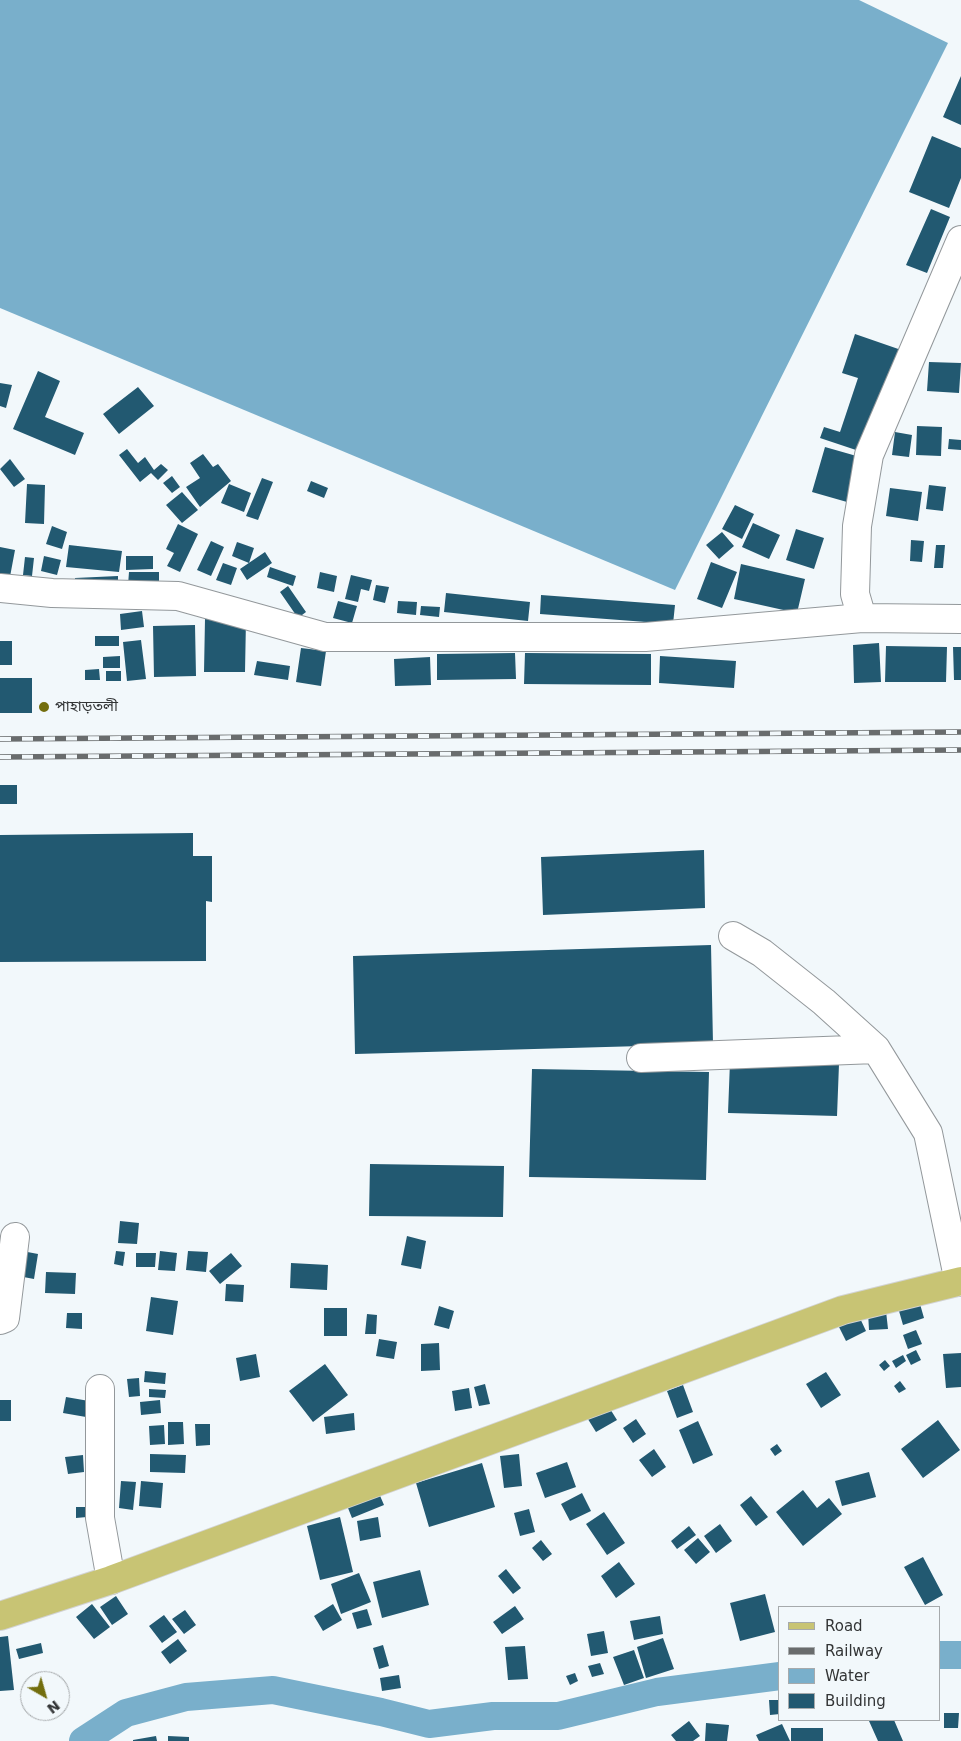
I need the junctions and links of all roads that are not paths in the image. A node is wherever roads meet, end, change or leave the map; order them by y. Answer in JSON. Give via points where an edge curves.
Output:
{"nodes":[{"id":1,"x":961,"y":240,"type":"edge"},
{"id":2,"x":0,"y":588,"type":"edge"},
{"id":3,"x":862,"y":618,"type":"junction"},
{"id":4,"x":961,"y":619,"type":"edge"},
{"id":5,"x":732,"y":936,"type":"dead end"},
{"id":6,"x":876,"y":1049,"type":"junction"},
{"id":7,"x":641,"y":1058,"type":"dead end"},
{"id":8,"x":15,"y":1237,"type":"dead end"},
{"id":9,"x":960,"y":1282,"type":"edge"},
{"id":10,"x":0,"y":1320,"type":"edge"},
{"id":11,"x":100,"y":1389,"type":"dead end"},
{"id":12,"x":111,"y":1580,"type":"junction"},
{"id":13,"x":0,"y":1616,"type":"edge"}],
"edges":[{"from":1,"to":3,"type":"street","via":[[869,455],[857,526],[854,594]]},
{"from":2,"to":3,"type":"street","via":[[52,593],[178,596],[325,637],[645,637]]},
{"from":3,"to":4,"type":"street"},
{"from":5,"to":6,"type":"street","via":[[762,953]]},
{"from":6,"to":7,"type":"street"},
{"from":6,"to":9,"type":"street","via":[[928,1133]]},
{"from":8,"to":10,"type":"street","via":[[5,1318]]},
{"from":9,"to":12,"type":"main road","via":[[843,1310]]},
{"from":11,"to":12,"type":"street","via":[[100,1518]]},
{"from":12,"to":13,"type":"main road"}]}
